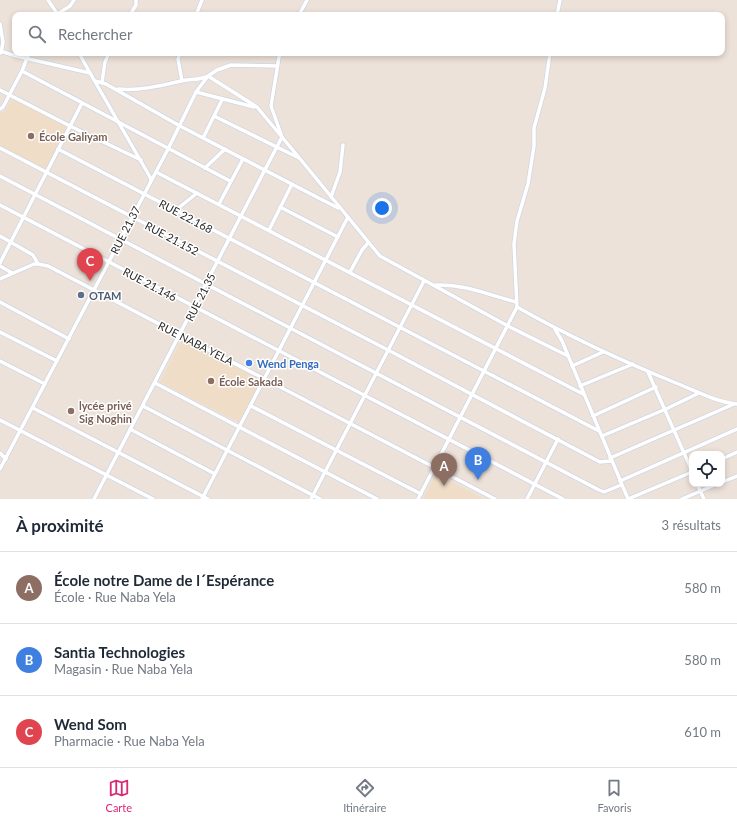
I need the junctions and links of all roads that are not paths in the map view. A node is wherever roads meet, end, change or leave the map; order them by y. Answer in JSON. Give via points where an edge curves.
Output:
{"nodes":[{"id":1,"x":48,"y":0,"type":"edge"},
{"id":2,"x":74,"y":0,"type":"edge"},
{"id":3,"x":136,"y":0,"type":"edge"},
{"id":4,"x":202,"y":0,"type":"edge"},
{"id":5,"x":307,"y":0,"type":"edge"},
{"id":6,"x":560,"y":0,"type":"edge"},
{"id":7,"x":55,"y":12,"type":"edge"},
{"id":8,"x":61,"y":12,"type":"edge"},
{"id":9,"x":132,"y":12,"type":"edge"},
{"id":10,"x":197,"y":12,"type":"edge"},
{"id":11,"x":301,"y":12,"type":"edge"},
{"id":12,"x":558,"y":12,"type":"edge"},
{"id":13,"x":0,"y":24,"type":"edge"},
{"id":14,"x":0,"y":52,"type":"edge"},
{"id":15,"x":12,"y":55,"type":"edge"},
{"id":16,"x":18,"y":56,"type":"edge"},
{"id":17,"x":81,"y":56,"type":"edge"},
{"id":18,"x":108,"y":56,"type":"edge"},
{"id":19,"x":179,"y":56,"type":"edge"},
{"id":20,"x":280,"y":56,"type":"edge"},
{"id":21,"x":550,"y":56,"type":"edge"},
{"id":22,"x":27,"y":58,"type":"junction"},
{"id":23,"x":277,"y":66,"type":"junction"},
{"id":24,"x":22,"y":72,"type":"junction"},
{"id":25,"x":90,"y":73,"type":"junction"},
{"id":26,"x":207,"y":77,"type":"junction"},
{"id":27,"x":95,"y":81,"type":"junction"},
{"id":28,"x":182,"y":81,"type":"junction"},
{"id":29,"x":102,"y":82,"type":"junction"},
{"id":30,"x":116,"y":89,"type":"junction"},
{"id":31,"x":0,"y":90,"type":"edge"},
{"id":32,"x":196,"y":92,"type":"junction"},
{"id":33,"x":10,"y":95,"type":"junction"},
{"id":34,"x":222,"y":100,"type":"junction"},
{"id":35,"x":82,"y":103,"type":"junction"},
{"id":36,"x":257,"y":107,"type":"junction"},
{"id":37,"x":0,"y":109,"type":"edge"},
{"id":38,"x":214,"y":116,"type":"junction"},
{"id":39,"x":118,"y":122,"type":"junction"},
{"id":40,"x":70,"y":126,"type":"junction"},
{"id":41,"x":180,"y":126,"type":"junction"},
{"id":42,"x":282,"y":137,"type":"junction"},
{"id":43,"x":203,"y":138,"type":"junction"},
{"id":44,"x":343,"y":145,"type":"dead end"},
{"id":45,"x":0,"y":148,"type":"edge"},
{"id":46,"x":277,"y":148,"type":"junction"},
{"id":47,"x":58,"y":149,"type":"junction"},
{"id":48,"x":168,"y":149,"type":"junction"},
{"id":49,"x":225,"y":149,"type":"junction"},
{"id":50,"x":243,"y":159,"type":"junction"},
{"id":51,"x":141,"y":160,"type":"junction"},
{"id":52,"x":302,"y":160,"type":"junction"},
{"id":53,"x":205,"y":168,"type":"junction"},
{"id":54,"x":265,"y":170,"type":"junction"},
{"id":55,"x":47,"y":172,"type":"junction"},
{"id":56,"x":156,"y":172,"type":"junction"},
{"id":57,"x":0,"y":176,"type":"edge"},
{"id":58,"x":151,"y":180,"type":"junction"},
{"id":59,"x":230,"y":181,"type":"junction"},
{"id":60,"x":292,"y":184,"type":"junction"},
{"id":61,"x":197,"y":193,"type":"junction"},
{"id":62,"x":144,"y":194,"type":"junction"},
{"id":63,"x":35,"y":195,"type":"junction"},
{"id":64,"x":331,"y":197,"type":"junction"},
{"id":65,"x":219,"y":204,"type":"junction"},
{"id":66,"x":0,"y":205,"type":"edge"},
{"id":67,"x":280,"y":207,"type":"junction"},
{"id":68,"x":341,"y":209,"type":"junction"},
{"id":69,"x":176,"y":210,"type":"junction"},
{"id":70,"x":241,"y":216,"type":"junction"},
{"id":71,"x":23,"y":217,"type":"junction"},
{"id":72,"x":132,"y":217,"type":"junction"},
{"id":73,"x":348,"y":217,"type":"junction"},
{"id":74,"x":269,"y":230,"type":"junction"},
{"id":75,"x":0,"y":236,"type":"edge"},
{"id":76,"x":338,"y":236,"type":"junction"},
{"id":77,"x":229,"y":238,"type":"junction"},
{"id":78,"x":120,"y":240,"type":"junction"},
{"id":79,"x":11,"y":242,"type":"junction"},
{"id":80,"x":368,"y":243,"type":"junction"},
{"id":81,"x":326,"y":260,"type":"junction"},
{"id":82,"x":108,"y":262,"type":"junction"},
{"id":83,"x":218,"y":262,"type":"junction"},
{"id":84,"x":0,"y":264,"type":"edge"},
{"id":85,"x":38,"y":264,"type":"junction"},
{"id":86,"x":350,"y":272,"type":"junction"},
{"id":87,"x":12,"y":273,"type":"junction"},
{"id":88,"x":0,"y":279,"type":"edge"},
{"id":89,"x":424,"y":281,"type":"junction"},
{"id":90,"x":313,"y":283,"type":"junction"},
{"id":91,"x":206,"y":284,"type":"junction"},
{"id":92,"x":434,"y":285,"type":"junction"},
{"id":93,"x":94,"y":291,"type":"junction"},
{"id":94,"x":0,"y":302,"type":"edge"},
{"id":95,"x":516,"y":302,"type":"junction"},
{"id":96,"x":412,"y":305,"type":"junction"},
{"id":97,"x":302,"y":306,"type":"junction"},
{"id":98,"x":195,"y":307,"type":"junction"},
{"id":99,"x":516,"y":307,"type":"junction"},
{"id":100,"x":508,"y":326,"type":"junction"},
{"id":101,"x":400,"y":327,"type":"junction"},
{"id":102,"x":554,"y":327,"type":"junction"},
{"id":103,"x":290,"y":328,"type":"junction"},
{"id":104,"x":0,"y":332,"type":"edge"},
{"id":105,"x":180,"y":335,"type":"junction"},
{"id":106,"x":69,"y":339,"type":"junction"},
{"id":107,"x":496,"y":349,"type":"junction"},
{"id":108,"x":388,"y":350,"type":"junction"},
{"id":109,"x":278,"y":351,"type":"junction"},
{"id":110,"x":603,"y":352,"type":"junction"},
{"id":111,"x":568,"y":356,"type":"junction"},
{"id":112,"x":0,"y":361,"type":"edge"},
{"id":113,"x":57,"y":361,"type":"junction"},
{"id":114,"x":633,"y":364,"type":"junction"},
{"id":115,"x":572,"y":366,"type":"junction"},
{"id":116,"x":484,"y":372,"type":"junction"},
{"id":117,"x":648,"y":372,"type":"junction"},
{"id":118,"x":376,"y":373,"type":"junction"},
{"id":119,"x":265,"y":379,"type":"junction"},
{"id":120,"x":155,"y":383,"type":"junction"},
{"id":121,"x":45,"y":384,"type":"junction"},
{"id":122,"x":580,"y":386,"type":"junction"},
{"id":123,"x":656,"y":387,"type":"junction"},
{"id":124,"x":472,"y":394,"type":"junction"},
{"id":125,"x":583,"y":394,"type":"junction"},
{"id":126,"x":699,"y":394,"type":"junction"},
{"id":127,"x":364,"y":396,"type":"junction"},
{"id":128,"x":736,"y":404,"type":"edge"},
{"id":129,"x":143,"y":406,"type":"junction"},
{"id":130,"x":251,"y":406,"type":"junction"},
{"id":131,"x":32,"y":408,"type":"junction"},
{"id":132,"x":666,"y":409,"type":"junction"},
{"id":133,"x":593,"y":416,"type":"junction"},
{"id":134,"x":460,"y":417,"type":"junction"},
{"id":135,"x":0,"y":420,"type":"edge"},
{"id":136,"x":350,"y":423,"type":"junction"},
{"id":137,"x":239,"y":428,"type":"junction"},
{"id":138,"x":130,"y":429,"type":"junction"},
{"id":139,"x":737,"y":429,"type":"edge"},
{"id":140,"x":20,"y":431,"type":"junction"},
{"id":141,"x":599,"y":431,"type":"junction"},
{"id":142,"x":675,"y":431,"type":"junction"},
{"id":143,"x":602,"y":436,"type":"junction"},
{"id":144,"x":558,"y":439,"type":"junction"},
{"id":145,"x":449,"y":440,"type":"junction"},
{"id":146,"x":228,"y":450,"type":"junction"},
{"id":147,"x":336,"y":451,"type":"junction"},
{"id":148,"x":118,"y":452,"type":"junction"},
{"id":149,"x":684,"y":452,"type":"junction"},
{"id":150,"x":737,"y":452,"type":"edge"},
{"id":151,"x":0,"y":453,"type":"edge"},
{"id":152,"x":725,"y":458,"type":"edge"},
{"id":153,"x":6,"y":459,"type":"junction"},
{"id":154,"x":611,"y":459,"type":"junction"},
{"id":155,"x":546,"y":462,"type":"junction"},
{"id":156,"x":689,"y":464,"type":"edge"},
{"id":157,"x":435,"y":467,"type":"junction"},
{"id":158,"x":0,"y":470,"type":"edge"},
{"id":159,"x":325,"y":472,"type":"junction"},
{"id":160,"x":689,"y":473,"type":"edge"},
{"id":161,"x":106,"y":474,"type":"junction"},
{"id":162,"x":215,"y":474,"type":"junction"},
{"id":163,"x":737,"y":476,"type":"edge"},
{"id":164,"x":725,"y":481,"type":"edge"},
{"id":165,"x":621,"y":483,"type":"junction"},
{"id":166,"x":534,"y":484,"type":"junction"},
{"id":167,"x":698,"y":487,"type":"edge"},
{"id":168,"x":710,"y":487,"type":"edge"},
{"id":169,"x":700,"y":491,"type":"junction"},
{"id":170,"x":421,"y":494,"type":"junction"},
{"id":171,"x":312,"y":497,"type":"edge"},
{"id":172,"x":203,"y":498,"type":"edge"},
{"id":173,"x":94,"y":499,"type":"edge"},
{"id":174,"x":153,"y":499,"type":"edge"},
{"id":175,"x":208,"y":499,"type":"edge"},
{"id":176,"x":320,"y":499,"type":"edge"},
{"id":177,"x":377,"y":499,"type":"edge"},
{"id":178,"x":418,"y":499,"type":"edge"},
{"id":179,"x":495,"y":499,"type":"edge"},
{"id":180,"x":527,"y":499,"type":"edge"},
{"id":181,"x":563,"y":499,"type":"edge"},
{"id":182,"x":628,"y":499,"type":"edge"},
{"id":183,"x":682,"y":499,"type":"edge"},
{"id":184,"x":704,"y":499,"type":"edge"}],
"edges":[{"from":1,"to":7,"type":"street"},
{"from":2,"to":8,"type":"street"},
{"from":3,"to":9,"type":"street"},
{"from":4,"to":10,"type":"street"},
{"from":5,"to":11,"type":"street"},
{"from":6,"to":12,"type":"street"},
{"from":13,"to":14,"type":"street","via":[[3,42]]},
{"from":14,"to":15,"type":"street"},
{"from":16,"to":22,"type":"street"},
{"from":17,"to":25,"type":"street"},
{"from":18,"to":29,"type":"street"},
{"from":19,"to":28,"type":"street"},
{"from":20,"to":23,"type":"street"},
{"from":21,"to":95,"type":"street","via":[[545,88],[534,128],[528,184],[517,221],[514,244]]},
{"from":22,"to":24,"type":"street"},
{"from":22,"to":25,"type":"street"},
{"from":23,"to":26,"type":"street","name":"RUE 21.37","via":[[231,65],[216,70]]},
{"from":23,"to":42,"type":"street","via":[[271,106]]},
{"from":24,"to":33,"type":"street"},
{"from":24,"to":35,"type":"street"},
{"from":25,"to":27,"type":"street"},
{"from":26,"to":28,"type":"street"},
{"from":26,"to":32,"type":"street","name":"RUE 21.37"},
{"from":26,"to":36,"type":"street"},
{"from":27,"to":29,"type":"street"},
{"from":27,"to":39,"type":"street"},
{"from":28,"to":30,"type":"street","via":[[160,86]]},
{"from":29,"to":30,"type":"street"},
{"from":30,"to":41,"type":"street"},
{"from":31,"to":33,"type":"street"},
{"from":32,"to":34,"type":"street"},
{"from":32,"to":41,"type":"street","name":"RUE 21.37"},
{"from":33,"to":37,"type":"street"},
{"from":33,"to":40,"type":"street"},
{"from":34,"to":36,"type":"street"},
{"from":34,"to":38,"type":"street"},
{"from":35,"to":39,"type":"street"},
{"from":35,"to":40,"type":"street"},
{"from":36,"to":42,"type":"street"},
{"from":38,"to":43,"type":"street"},
{"from":38,"to":46,"type":"street"},
{"from":39,"to":48,"type":"street"},
{"from":39,"to":51,"type":"street"},
{"from":40,"to":47,"type":"street"},
{"from":40,"to":51,"type":"street"},
{"from":41,"to":43,"type":"street"},
{"from":41,"to":48,"type":"street","name":"RUE 21.37"},
{"from":42,"to":46,"type":"street","name":"RUE 21.35"},
{"from":42,"to":52,"type":"street"},
{"from":43,"to":49,"type":"street"},
{"from":44,"to":64,"type":"street","via":[[341,170]]},
{"from":45,"to":55,"type":"street","name":"RUE 21.152"},
{"from":46,"to":52,"type":"street"},
{"from":46,"to":54,"type":"street","name":"RUE 21.35"},
{"from":47,"to":55,"type":"street"},
{"from":47,"to":62,"type":"street","name":"RUE 22.168"},
{"from":48,"to":53,"type":"street"},
{"from":48,"to":56,"type":"street","name":"RUE 21.37"},
{"from":49,"to":50,"type":"street"},
{"from":49,"to":53,"type":"street"},
{"from":50,"to":54,"type":"street"},
{"from":50,"to":59,"type":"street"},
{"from":51,"to":58,"type":"street"},
{"from":52,"to":64,"type":"street"},
{"from":53,"to":59,"type":"street"},
{"from":54,"to":60,"type":"street"},
{"from":54,"to":70,"type":"street","name":"RUE 21.35"},
{"from":55,"to":63,"type":"street"},
{"from":55,"to":72,"type":"street","name":"RUE 21.152"},
{"from":56,"to":58,"type":"street","name":"RUE 21.37"},
{"from":56,"to":61,"type":"street"},
{"from":57,"to":63,"type":"street"},
{"from":58,"to":62,"type":"street","name":"RUE 21.37"},
{"from":59,"to":65,"type":"street"},
{"from":60,"to":67,"type":"street"},
{"from":60,"to":68,"type":"street"},
{"from":61,"to":65,"type":"street"},
{"from":61,"to":69,"type":"street"},
{"from":62,"to":69,"type":"street","name":"RUE 22.168"},
{"from":62,"to":72,"type":"street","name":"RUE 21.37"},
{"from":63,"to":71,"type":"street"},
{"from":63,"to":78,"type":"street"},
{"from":64,"to":68,"type":"street"},
{"from":65,"to":70,"type":"street"},
{"from":66,"to":71,"type":"street","name":"RUE 21.146"},
{"from":67,"to":74,"type":"street"},
{"from":67,"to":76,"type":"street"},
{"from":68,"to":73,"type":"street"},
{"from":69,"to":77,"type":"street","name":"RUE 22.168"},
{"from":70,"to":74,"type":"street"},
{"from":70,"to":77,"type":"street","name":"RUE 21.35"},
{"from":71,"to":79,"type":"street"},
{"from":71,"to":82,"type":"street","name":"RUE 21.146"},
{"from":72,"to":78,"type":"street","name":"RUE 21.37"},
{"from":72,"to":83,"type":"street","name":"RUE 21.152"},
{"from":73,"to":76,"type":"street"},
{"from":73,"to":80,"type":"street"},
{"from":74,"to":81,"type":"street"},
{"from":75,"to":79,"type":"street"},
{"from":76,"to":81,"type":"street"},
{"from":77,"to":83,"type":"street","name":"RUE 21.35"},
{"from":77,"to":90,"type":"street","name":"RUE 22.168"},
{"from":78,"to":82,"type":"street","name":"RUE 21.37"},
{"from":78,"to":91,"type":"street"},
{"from":79,"to":84,"type":"street"},
{"from":79,"to":85,"type":"street","via":[[33,255]]},
{"from":80,"to":86,"type":"street"},
{"from":80,"to":89,"type":"street","via":[[380,256]]},
{"from":81,"to":86,"type":"street"},
{"from":81,"to":90,"type":"street"},
{"from":82,"to":93,"type":"street","name":"RUE 21.37"},
{"from":82,"to":98,"type":"street","name":"RUE 21.146"},
{"from":83,"to":91,"type":"street","name":"RUE 21.35"},
{"from":83,"to":97,"type":"street","name":"RUE 21.152"},
{"from":84,"to":87,"type":"street"},
{"from":85,"to":87,"type":"street"},
{"from":85,"to":93,"type":"street","name":"RUE NABA YELA","via":[[48,266]]},
{"from":86,"to":96,"type":"street"},
{"from":87,"to":88,"type":"street"},
{"from":89,"to":92,"type":"street"},
{"from":89,"to":96,"type":"street"},
{"from":90,"to":97,"type":"street"},
{"from":90,"to":101,"type":"street","name":"RUE 22.168"},
{"from":91,"to":98,"type":"street","name":"RUE 21.35"},
{"from":91,"to":103,"type":"street"},
{"from":92,"to":95,"type":"street","via":[[480,290]]},
{"from":92,"to":100,"type":"street"},
{"from":93,"to":105,"type":"street","name":"RUE NABA YELA"},
{"from":93,"to":106,"type":"street","name":"RUE 21.37"},
{"from":94,"to":106,"type":"street"},
{"from":95,"to":99,"type":"street"},
{"from":96,"to":101,"type":"street"},
{"from":96,"to":107,"type":"street"},
{"from":97,"to":103,"type":"street"},
{"from":97,"to":108,"type":"street","name":"RUE 21.152"},
{"from":98,"to":105,"type":"street","name":"RUE 21.35"},
{"from":98,"to":109,"type":"street","name":"RUE 21.146"},
{"from":99,"to":100,"type":"street"},
{"from":99,"to":102,"type":"street"},
{"from":100,"to":107,"type":"street"},
{"from":100,"to":111,"type":"street"},
{"from":101,"to":108,"type":"street"},
{"from":101,"to":116,"type":"street","name":"RUE 22.168"},
{"from":102,"to":110,"type":"street"},
{"from":102,"to":111,"type":"street"},
{"from":103,"to":109,"type":"street"},
{"from":103,"to":118,"type":"street"},
{"from":104,"to":113,"type":"street"},
{"from":105,"to":119,"type":"street","name":"RUE NABA YELA"},
{"from":105,"to":120,"type":"street","name":"RUE 21.35"},
{"from":106,"to":113,"type":"street","name":"RUE 21.37"},
{"from":107,"to":116,"type":"street"},
{"from":107,"to":125,"type":"street"},
{"from":108,"to":118,"type":"street"},
{"from":108,"to":124,"type":"street","name":"RUE 21.152"},
{"from":109,"to":119,"type":"street"},
{"from":109,"to":127,"type":"street","name":"RUE 21.146"},
{"from":110,"to":114,"type":"street"},
{"from":110,"to":115,"type":"street"},
{"from":111,"to":115,"type":"street"},
{"from":112,"to":121,"type":"street"},
{"from":113,"to":121,"type":"street","name":"RUE 21.37"},
{"from":114,"to":117,"type":"street"},
{"from":114,"to":122,"type":"street"},
{"from":115,"to":122,"type":"street"},
{"from":116,"to":124,"type":"street"},
{"from":116,"to":141,"type":"street","name":"RUE 22.168"},
{"from":117,"to":123,"type":"street"},
{"from":117,"to":126,"type":"street"},
{"from":118,"to":127,"type":"street"},
{"from":118,"to":134,"type":"street"},
{"from":119,"to":130,"type":"street"},
{"from":119,"to":136,"type":"street","name":"RUE NABA YELA"},
{"from":120,"to":129,"type":"street","name":"RUE 21.35"},
{"from":120,"to":137,"type":"street"},
{"from":121,"to":131,"type":"street","name":"RUE 21.37"},
{"from":122,"to":125,"type":"street"},
{"from":123,"to":132,"type":"street"},
{"from":123,"to":133,"type":"street"},
{"from":124,"to":134,"type":"street"},
{"from":124,"to":144,"type":"street","name":"RUE 21.152"},
{"from":125,"to":133,"type":"street"},
{"from":126,"to":128,"type":"street"},
{"from":126,"to":132,"type":"street"},
{"from":127,"to":136,"type":"street"},
{"from":127,"to":145,"type":"street","name":"RUE 21.146"},
{"from":128,"to":142,"type":"street"},
{"from":129,"to":138,"type":"street","name":"RUE 21.35"},
{"from":129,"to":146,"type":"street"},
{"from":130,"to":137,"type":"street"},
{"from":130,"to":147,"type":"street"},
{"from":131,"to":140,"type":"street","name":"RUE 21.37"},
{"from":131,"to":148,"type":"street"},
{"from":132,"to":142,"type":"street"},
{"from":132,"to":143,"type":"street"},
{"from":133,"to":141,"type":"street"},
{"from":134,"to":145,"type":"street"},
{"from":134,"to":155,"type":"street"},
{"from":135,"to":140,"type":"street"},
{"from":136,"to":147,"type":"street"},
{"from":136,"to":157,"type":"street","name":"RUE NABA YELA"},
{"from":137,"to":146,"type":"street"},
{"from":137,"to":159,"type":"street"},
{"from":138,"to":148,"type":"street","name":"RUE 21.35"},
{"from":138,"to":162,"type":"street"},
{"from":139,"to":149,"type":"street"},
{"from":140,"to":153,"type":"street","name":"RUE 21.37"},
{"from":140,"to":161,"type":"street"},
{"from":141,"to":143,"type":"street"},
{"from":142,"to":149,"type":"street"},
{"from":142,"to":154,"type":"street"},
{"from":143,"to":154,"type":"street"},
{"from":144,"to":154,"type":"street","name":"RUE 21.152","via":[[600,462]]},
{"from":144,"to":155,"type":"street"},
{"from":145,"to":157,"type":"street"},
{"from":145,"to":166,"type":"street","name":"RUE 21.146"},
{"from":146,"to":162,"type":"street"},
{"from":146,"to":171,"type":"street"},
{"from":147,"to":159,"type":"street"},
{"from":147,"to":170,"type":"street"},
{"from":148,"to":161,"type":"street","name":"RUE 21.35"},
{"from":148,"to":172,"type":"street"},
{"from":149,"to":156,"type":"street"},
{"from":149,"to":165,"type":"street"},
{"from":150,"to":152,"type":"street"},
{"from":151,"to":153,"type":"street"},
{"from":153,"to":158,"type":"street","name":"RUE 21.37"},
{"from":154,"to":165,"type":"street"},
{"from":155,"to":165,"type":"street","via":[[602,492]]},
{"from":155,"to":166,"type":"street"},
{"from":157,"to":170,"type":"street"},
{"from":157,"to":179,"type":"street","name":"RUE NABA YELA"},
{"from":159,"to":171,"type":"street"},
{"from":159,"to":177,"type":"street"},
{"from":160,"to":182,"type":"street"},
{"from":161,"to":173,"type":"street","name":"RUE 21.35"},
{"from":161,"to":174,"type":"street"},
{"from":162,"to":172,"type":"street"},
{"from":163,"to":164,"type":"street"},
{"from":165,"to":182,"type":"street"},
{"from":166,"to":180,"type":"street"},
{"from":166,"to":181,"type":"street","name":"RUE 21.146"},
{"from":167,"to":169,"type":"street"},
{"from":168,"to":169,"type":"street"},
{"from":169,"to":183,"type":"street"},
{"from":169,"to":184,"type":"street"},
{"from":170,"to":178,"type":"street"},
{"from":171,"to":176,"type":"street"},
{"from":172,"to":175,"type":"street"}]}
